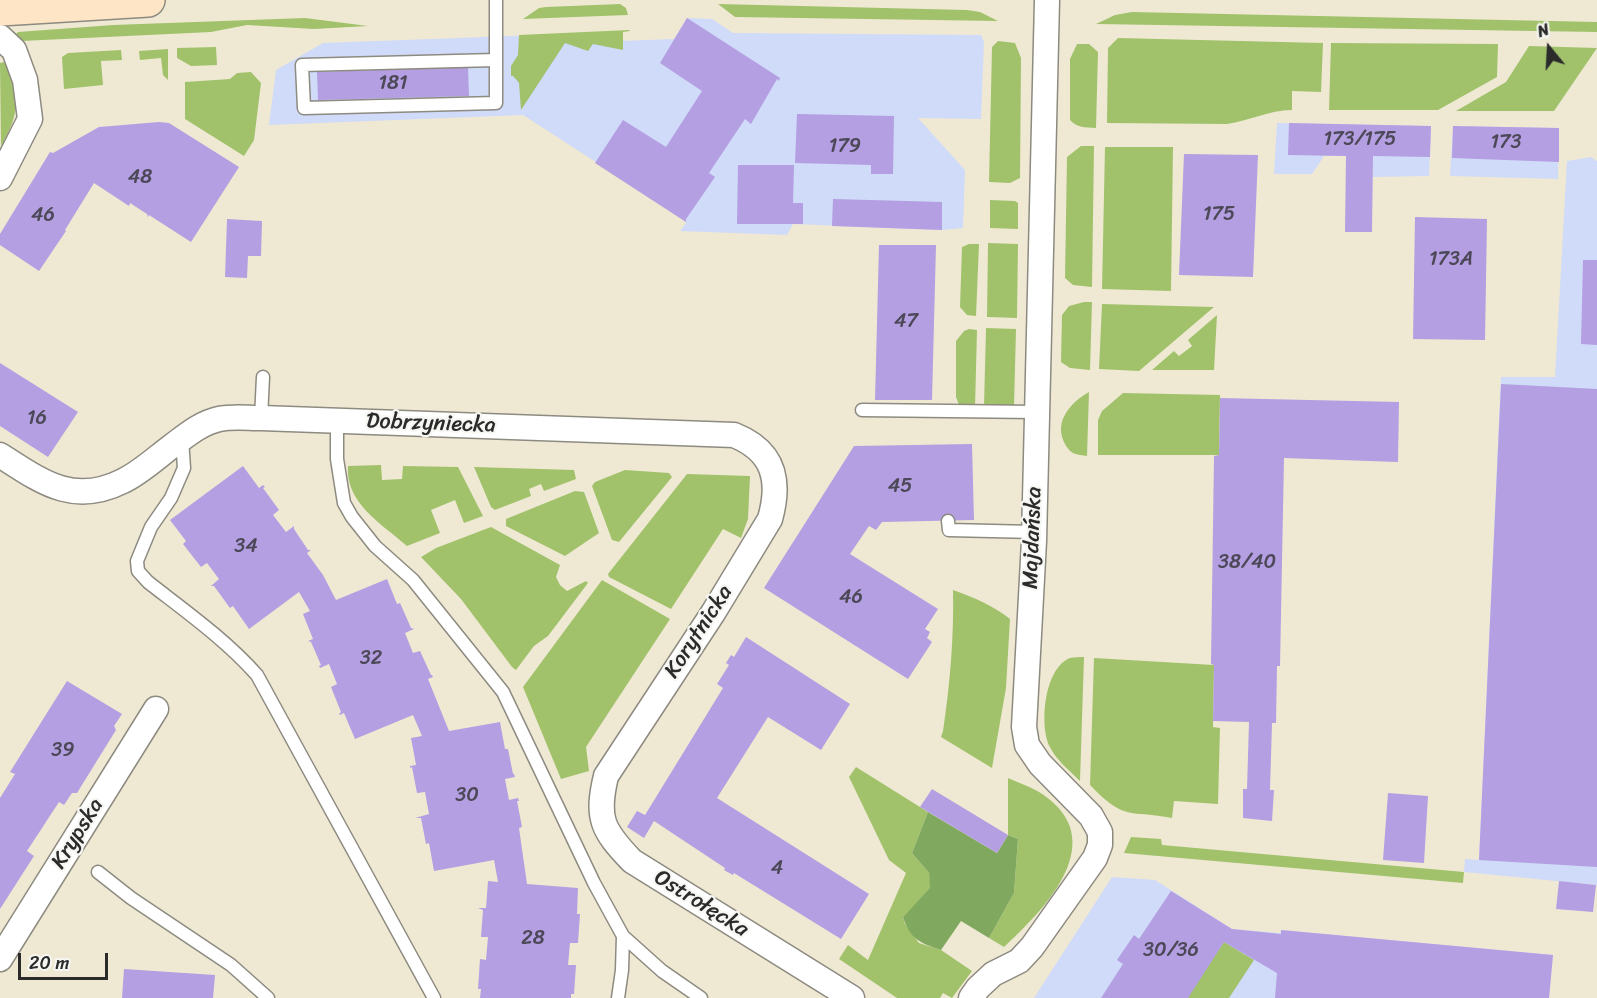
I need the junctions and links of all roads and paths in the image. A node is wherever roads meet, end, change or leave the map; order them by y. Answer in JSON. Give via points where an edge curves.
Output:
{"nodes":[{"id":1,"x":148,"y":0,"type":"edge"},
{"id":2,"x":496,"y":0,"type":"edge"},
{"id":3,"x":1047,"y":0,"type":"edge"},
{"id":4,"x":0,"y":9,"type":"edge"},
{"id":5,"x":0,"y":37,"type":"edge"},
{"id":6,"x":495,"y":60,"type":"junction"},
{"id":7,"x":0,"y":178,"type":"edge"},
{"id":8,"x":263,"y":377,"type":"dead end"},
{"id":9,"x":862,"y":410,"type":"dead end"},
{"id":10,"x":1036,"y":412,"type":"junction"},
{"id":11,"x":261,"y":418,"type":"junction"},
{"id":12,"x":337,"y":421,"type":"junction"},
{"id":13,"x":182,"y":439,"type":"junction"},
{"id":14,"x":0,"y":455,"type":"edge"},
{"id":15,"x":776,"y":482,"type":"joint"},
{"id":16,"x":948,"y":521,"type":"dead end"},
{"id":17,"x":1034,"y":532,"type":"junction"},
{"id":18,"x":156,"y":708,"type":"dead end"},
{"id":19,"x":606,"y":776,"type":"joint"},
{"id":20,"x":98,"y":872,"type":"dead end"},
{"id":21,"x":623,"y":936,"type":"junction"},
{"id":22,"x":0,"y":959,"type":"edge"},
{"id":23,"x":843,"y":996,"type":"edge"},
{"id":24,"x":268,"y":998,"type":"edge"},
{"id":25,"x":434,"y":998,"type":"edge"},
{"id":26,"x":618,"y":998,"type":"edge"},
{"id":27,"x":701,"y":998,"type":"edge"},
{"id":28,"x":971,"y":998,"type":"edge"}],
"edges":[{"from":1,"to":4,"type":"main road"},
{"from":2,"to":6,"type":"lane"},
{"from":3,"to":10,"type":"street","name":"Majdańska"},
{"from":5,"to":7,"type":"street","via":[[14,51],[25,80],[30,118]]},
{"from":6,"to":6,"type":"lane","via":[[302,65],[304,108],[496,103]]},
{"from":8,"to":11,"type":"lane"},
{"from":9,"to":10,"type":"lane"},
{"from":10,"to":17,"type":"street","name":"Majdańska"},
{"from":11,"to":12,"type":"street","name":"Dobrzyniecka"},
{"from":11,"to":13,"type":"street","name":"Dobrzyniecka","via":[[221,418]]},
{"from":12,"to":15,"type":"street","name":"Dobrzyniecka","via":[[734,435],[763,454]]},
{"from":12,"to":21,"type":"lane","via":[[337,459],[345,503],[352,518],[412,580],[503,692],[594,884]]},
{"from":13,"to":14,"type":"street","name":"Dobrzyniecka","via":[[124,481],[83,493],[43,481]]},
{"from":13,"to":25,"type":"lane","via":[[184,468],[171,498],[151,527],[137,561],[138,571],[220,638],[257,675]]},
{"from":15,"to":19,"type":"street","name":"Korytnicka","via":[[770,519]]},
{"from":16,"to":17,"type":"lane","via":[[949,530]]},
{"from":17,"to":28,"type":"street","name":"Majdańska","via":[[1024,727],[1028,745],[1040,764],[1091,816],[1100,832],[1100,845],[1095,858],[1032,947],[1019,961],[993,974]]},
{"from":18,"to":22,"type":"street","name":"Krypska"},
{"from":19,"to":23,"type":"street","name":"Ostrołęcka","via":[[600,812],[614,843],[632,861]]},
{"from":20,"to":24,"type":"lane","via":[[231,966]]},
{"from":21,"to":26,"type":"lane"},
{"from":21,"to":27,"type":"lane","via":[[662,971]]}]}
